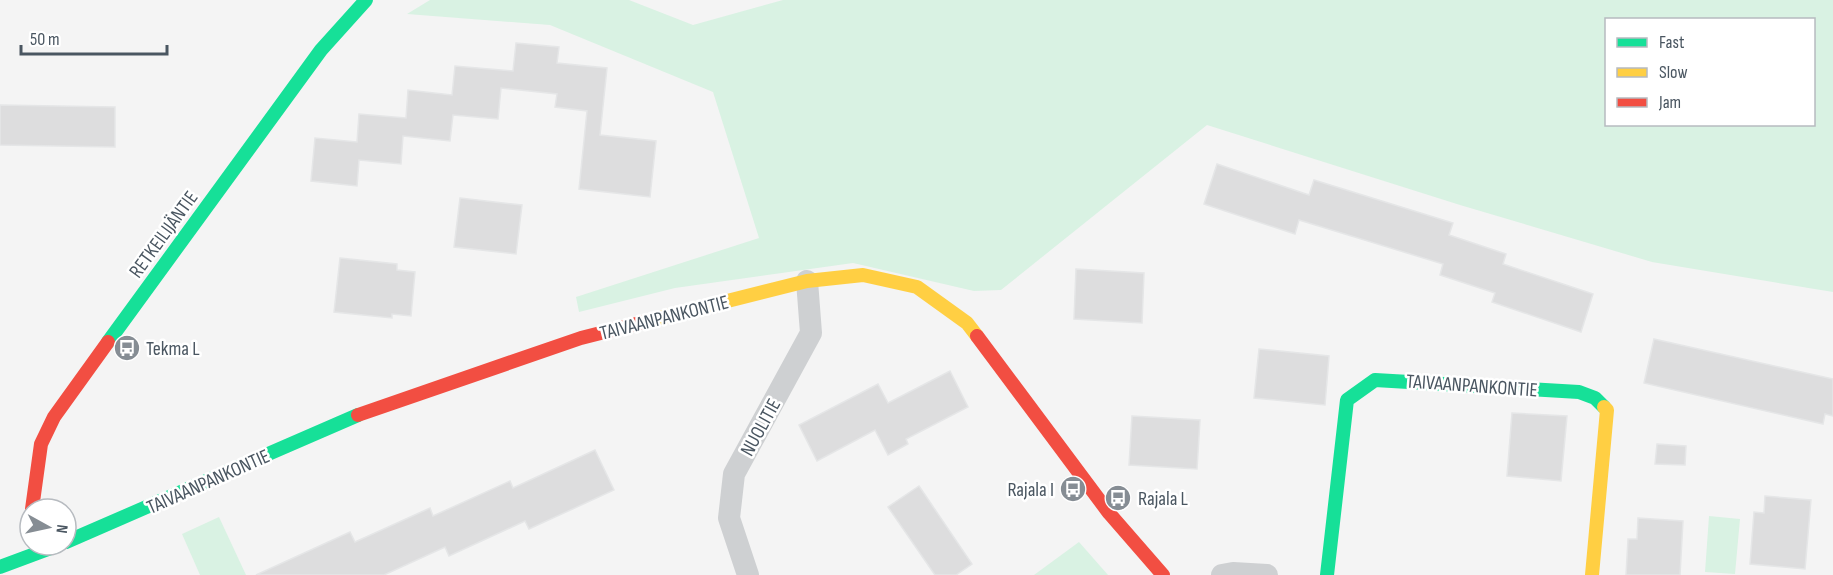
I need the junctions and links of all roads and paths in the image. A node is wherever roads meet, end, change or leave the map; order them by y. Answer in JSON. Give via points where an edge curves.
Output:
{"nodes":[{"id":1,"x":366,"y":0,"type":"edge"},
{"id":2,"x":807,"y":281,"type":"junction"},
{"id":3,"x":34,"y":497,"type":"edge"},
{"id":4,"x":78,"y":537,"type":"edge"},
{"id":5,"x":21,"y":557,"type":"edge"},
{"id":6,"x":0,"y":567,"type":"edge"},
{"id":7,"x":748,"y":575,"type":"edge"},
{"id":8,"x":1164,"y":575,"type":"edge"},
{"id":9,"x":1221,"y":575,"type":"edge"},
{"id":10,"x":1267,"y":575,"type":"edge"},
{"id":11,"x":1327,"y":575,"type":"edge"},
{"id":12,"x":1592,"y":575,"type":"edge"}],
"edges":[{"from":1,"to":3,"type":"street","name":"RETKEILIJÄNTIE","via":[[321,50],[54,417],[41,444]]},
{"from":2,"to":4,"type":"street","name":"TAIVAANPANKONTIE","via":[[581,338],[367,411]]},
{"from":2,"to":7,"type":"street","name":"NUOLITIE","via":[[811,333],[734,474],[729,518]]},
{"from":2,"to":8,"type":"street","name":"TAIVAANPANKONTIE","via":[[863,275],[917,287],[967,323],[1109,513]]},
{"from":5,"to":6,"type":"street"},
{"from":9,"to":10,"type":"street"},
{"from":11,"to":12,"type":"street","name":"TAIVAANPANKONTIE","via":[[1347,400],[1376,380],[1579,392],[1595,398],[1607,410]]}]}
